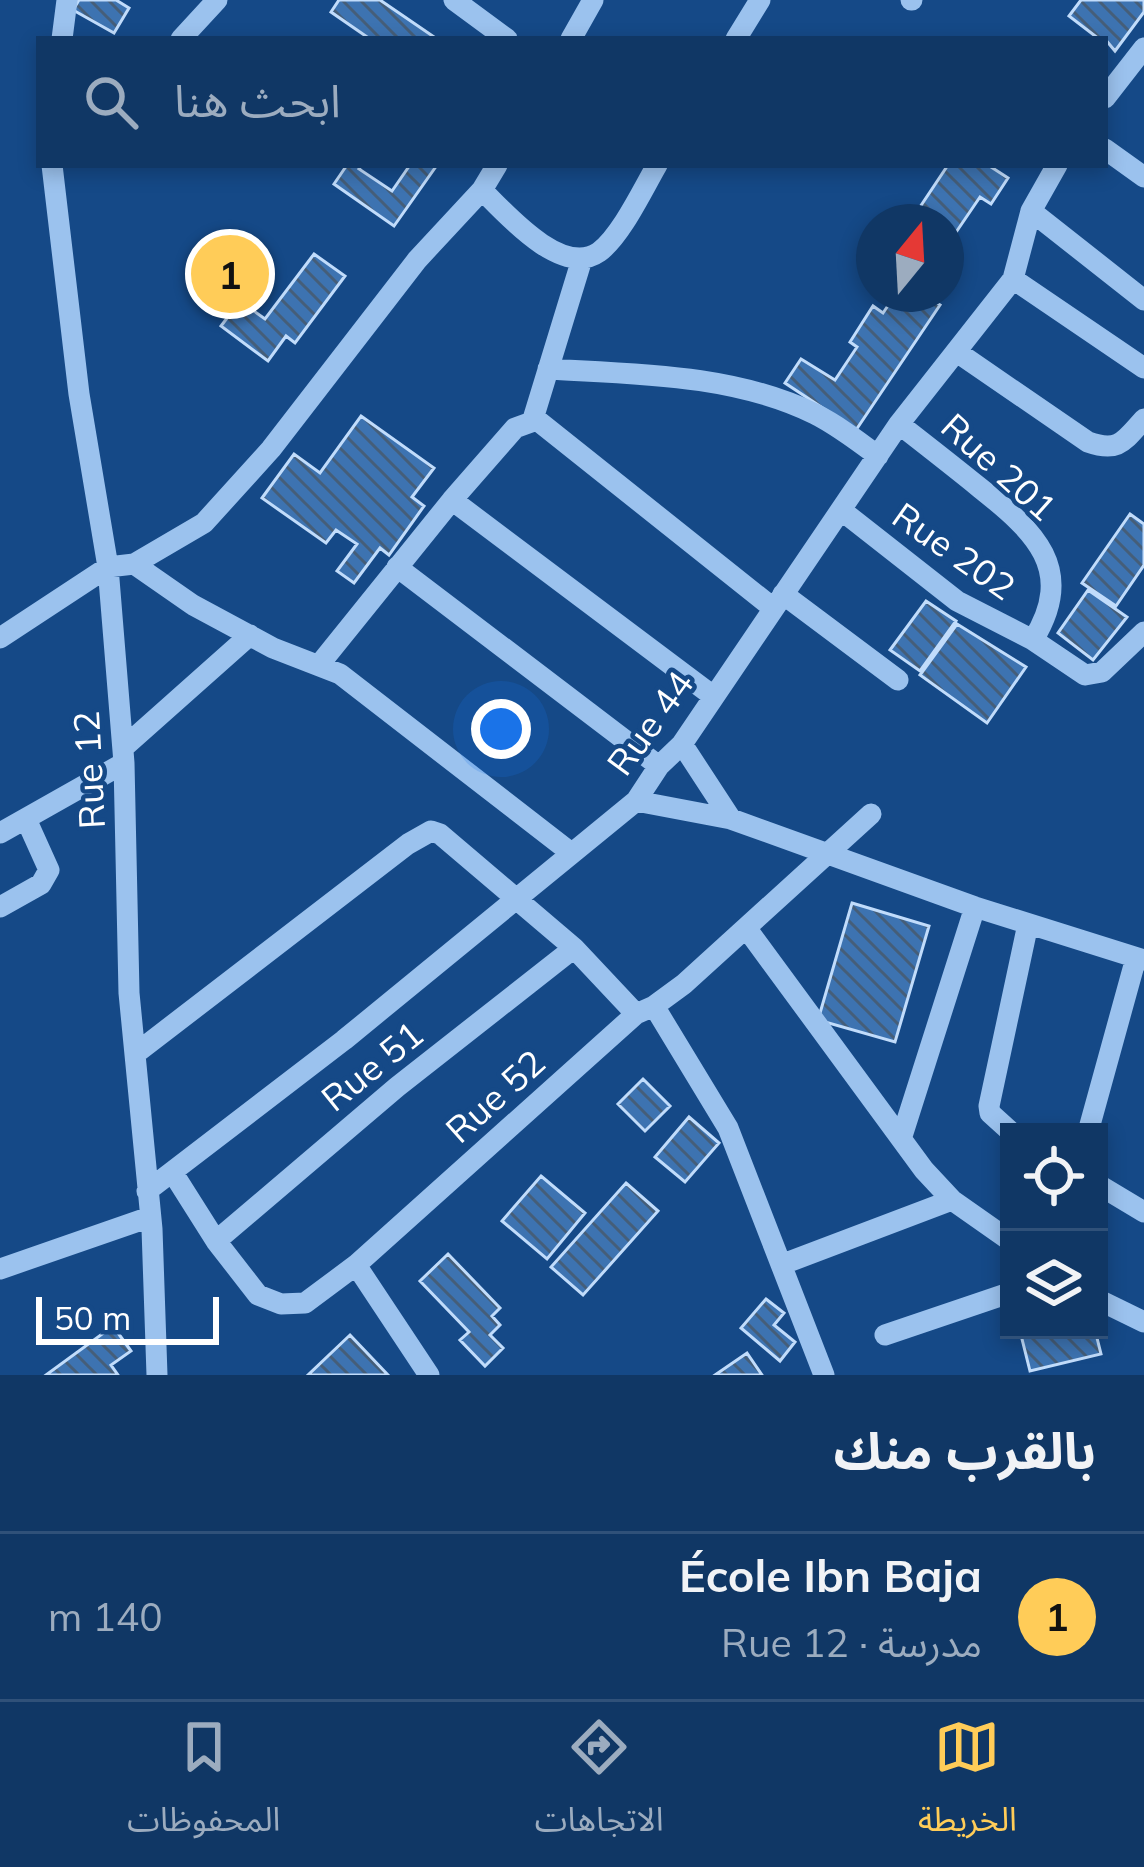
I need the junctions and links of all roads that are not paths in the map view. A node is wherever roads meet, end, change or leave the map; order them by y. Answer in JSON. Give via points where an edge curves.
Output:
{"nodes":[{"id":1,"x":67,"y":0,"type":"edge"},
{"id":2,"x":217,"y":0,"type":"edge"},
{"id":3,"x":454,"y":0,"type":"edge"},
{"id":4,"x":593,"y":0,"type":"edge"},
{"id":5,"x":760,"y":0,"type":"edge"},
{"id":6,"x":62,"y":36,"type":"edge"},
{"id":7,"x":184,"y":36,"type":"edge"},
{"id":8,"x":503,"y":36,"type":"edge"},
{"id":9,"x":573,"y":36,"type":"edge"},
{"id":10,"x":738,"y":36,"type":"edge"},
{"id":11,"x":1143,"y":51,"type":"edge"},
{"id":12,"x":1108,"y":94,"type":"edge"},
{"id":13,"x":1108,"y":151,"type":"edge"},
{"id":14,"x":494,"y":168,"type":"edge"},
{"id":15,"x":656,"y":168,"type":"edge"},
{"id":16,"x":1055,"y":168,"type":"edge"},
{"id":17,"x":56,"y":170,"type":"edge"},
{"id":18,"x":1144,"y":177,"type":"edge"},
{"id":19,"x":482,"y":190,"type":"junction"},
{"id":20,"x":1031,"y":211,"type":"junction"},
{"id":21,"x":582,"y":259,"type":"junction"},
{"id":22,"x":1013,"y":279,"type":"junction"},
{"id":23,"x":1144,"y":299,"type":"edge"},
{"id":24,"x":958,"y":352,"type":"junction"},
{"id":25,"x":1144,"y":368,"type":"edge"},
{"id":26,"x":548,"y":369,"type":"junction"},
{"id":27,"x":533,"y":419,"type":"junction"},
{"id":28,"x":1144,"y":419,"type":"edge"},
{"id":29,"x":899,"y":424,"type":"junction"},
{"id":30,"x":878,"y":455,"type":"junction"},
{"id":31,"x":452,"y":500,"type":"junction"},
{"id":32,"x":841,"y":511,"type":"junction"},
{"id":33,"x":134,"y":564,"type":"junction"},
{"id":34,"x":109,"y":567,"type":"junction"},
{"id":35,"x":397,"y":567,"type":"junction"},
{"id":36,"x":778,"y":601,"type":"junction"},
{"id":37,"x":1144,"y":632,"type":"edge"},
{"id":38,"x":250,"y":635,"type":"junction"},
{"id":39,"x":0,"y":638,"type":"edge"},
{"id":40,"x":1033,"y":640,"type":"junction"},
{"id":41,"x":319,"y":665,"type":"junction"},
{"id":42,"x":898,"y":680,"type":"dead end"},
{"id":43,"x":712,"y":696,"type":"junction"},
{"id":44,"x":682,"y":744,"type":"junction"},
{"id":45,"x":124,"y":756,"type":"junction"},
{"id":46,"x":659,"y":766,"type":"junction"},
{"id":47,"x":636,"y":801,"type":"junction"},
{"id":48,"x":872,"y":814,"type":"dead end"},
{"id":49,"x":26,"y":819,"type":"junction"},
{"id":50,"x":731,"y":819,"type":"junction"},
{"id":51,"x":0,"y":833,"type":"edge"},
{"id":52,"x":570,"y":851,"type":"junction"},
{"id":53,"x":829,"y":854,"type":"junction"},
{"id":54,"x":516,"y":897,"type":"junction"},
{"id":55,"x":0,"y":907,"type":"edge"},
{"id":56,"x":975,"y":907,"type":"junction"},
{"id":57,"x":1028,"y":924,"type":"junction"},
{"id":58,"x":747,"y":929,"type":"junction"},
{"id":59,"x":574,"y":948,"type":"junction"},
{"id":60,"x":1140,"y":959,"type":"edge"},
{"id":61,"x":645,"y":1010,"type":"junction"},
{"id":62,"x":135,"y":1054,"type":"junction"},
{"id":63,"x":1001,"y":1123,"type":"edge"},
{"id":64,"x":1091,"y":1123,"type":"edge"},
{"id":65,"x":902,"y":1136,"type":"junction"},
{"id":66,"x":173,"y":1173,"type":"junction"},
{"id":67,"x":1108,"y":1190,"type":"edge"},
{"id":68,"x":148,"y":1191,"type":"junction"},
{"id":69,"x":952,"y":1200,"type":"junction"},
{"id":70,"x":1144,"y":1212,"type":"edge"},
{"id":71,"x":150,"y":1217,"type":"junction"},
{"id":72,"x":1000,"y":1234,"type":"edge"},
{"id":73,"x":216,"y":1240,"type":"junction"},
{"id":74,"x":783,"y":1264,"type":"junction"},
{"id":75,"x":356,"y":1265,"type":"junction"},
{"id":76,"x":0,"y":1269,"type":"edge"},
{"id":77,"x":1000,"y":1296,"type":"edge"},
{"id":78,"x":1108,"y":1304,"type":"edge"},
{"id":79,"x":1144,"y":1322,"type":"edge"},
{"id":80,"x":885,"y":1336,"type":"dead end"},
{"id":81,"x":157,"y":1375,"type":"edge"},
{"id":82,"x":429,"y":1375,"type":"edge"},
{"id":83,"x":824,"y":1375,"type":"edge"}],
"edges":[{"from":1,"to":6,"type":"street"},
{"from":2,"to":7,"type":"street"},
{"from":3,"to":8,"type":"street"},
{"from":4,"to":9,"type":"street"},
{"from":5,"to":10,"type":"street"},
{"from":11,"to":12,"type":"street"},
{"from":13,"to":18,"type":"street"},
{"from":14,"to":19,"type":"street"},
{"from":15,"to":21,"type":"street","via":[[600,251]]},
{"from":16,"to":20,"type":"street","name":"Rue 44"},
{"from":17,"to":34,"type":"street","name":"Rue 12","via":[[79,394]]},
{"from":19,"to":21,"type":"street","via":[[518,226],[566,259]]},
{"from":19,"to":33,"type":"street","via":[[227,500]]},
{"from":20,"to":22,"type":"street","name":"Rue 44"},
{"from":20,"to":23,"type":"street"},
{"from":21,"to":26,"type":"street"},
{"from":22,"to":24,"type":"street","name":"Rue 44"},
{"from":22,"to":25,"type":"street"},
{"from":24,"to":28,"type":"street","via":[[1107,449]]},
{"from":24,"to":29,"type":"street","name":"Rue 44"},
{"from":26,"to":27,"type":"street"},
{"from":26,"to":30,"type":"street","via":[[667,377],[757,394],[819,416]]},
{"from":27,"to":31,"type":"street","via":[[515,428]]},
{"from":27,"to":36,"type":"street"},
{"from":29,"to":30,"type":"street","name":"Rue 44"},
{"from":29,"to":40,"type":"street","name":"Rue 201","via":[[1033,533],[1051,573]]},
{"from":30,"to":32,"type":"street","name":"Rue 44"},
{"from":31,"to":35,"type":"street"},
{"from":31,"to":43,"type":"street"},
{"from":32,"to":36,"type":"street","name":"Rue 44"},
{"from":32,"to":40,"type":"street","name":"Rue 202","via":[[957,601]]},
{"from":33,"to":34,"type":"street"},
{"from":33,"to":38,"type":"street"},
{"from":34,"to":39,"type":"street"},
{"from":34,"to":45,"type":"street","name":"Rue 12"},
{"from":35,"to":41,"type":"street"},
{"from":35,"to":46,"type":"street"},
{"from":36,"to":42,"type":"street"},
{"from":36,"to":43,"type":"street","name":"Rue 44"},
{"from":37,"to":40,"type":"street","via":[[1102,672],[1085,675]]},
{"from":38,"to":41,"type":"street"},
{"from":38,"to":45,"type":"street"},
{"from":41,"to":52,"type":"street"},
{"from":43,"to":44,"type":"street","name":"Rue 44"},
{"from":44,"to":46,"type":"street","name":"Rue 44"},
{"from":44,"to":50,"type":"street"},
{"from":45,"to":49,"type":"street"},
{"from":45,"to":62,"type":"street","name":"Rue 12"},
{"from":46,"to":47,"type":"street","name":"Rue 44"},
{"from":47,"to":50,"type":"street"},
{"from":47,"to":52,"type":"street","name":"Rue 44"},
{"from":48,"to":53,"type":"street","name":"Rue 52"},
{"from":49,"to":51,"type":"street"},
{"from":49,"to":55,"type":"street","via":[[49,870],[41,884]]},
{"from":50,"to":53,"type":"street"},
{"from":52,"to":54,"type":"street","name":"Rue 44"},
{"from":53,"to":56,"type":"street"},
{"from":53,"to":58,"type":"street","name":"Rue 52"},
{"from":54,"to":59,"type":"street"},
{"from":54,"to":62,"type":"street","via":[[440,834],[422,833]]},
{"from":54,"to":66,"type":"street","name":"Rue 44"},
{"from":56,"to":57,"type":"street"},
{"from":56,"to":65,"type":"street"},
{"from":57,"to":60,"type":"street"},
{"from":57,"to":63,"type":"street","via":[[988,1106]]},
{"from":58,"to":61,"type":"street","name":"Rue 52"},
{"from":58,"to":65,"type":"street"},
{"from":59,"to":61,"type":"street"},
{"from":59,"to":73,"type":"street","name":"Rue 51"},
{"from":60,"to":64,"type":"street"},
{"from":61,"to":74,"type":"street","via":[[728,1128]]},
{"from":61,"to":75,"type":"street","name":"Rue 52"},
{"from":62,"to":68,"type":"street","name":"Rue 12"},
{"from":65,"to":69,"type":"street"},
{"from":66,"to":68,"type":"street","name":"Rue 44"},
{"from":66,"to":73,"type":"street","name":"Rue 52"},
{"from":67,"to":70,"type":"street"},
{"from":68,"to":71,"type":"street","name":"Rue 12"},
{"from":69,"to":72,"type":"street"},
{"from":69,"to":74,"type":"street"},
{"from":71,"to":76,"type":"street"},
{"from":71,"to":81,"type":"street","name":"Rue 12"},
{"from":73,"to":75,"type":"street","name":"Rue 52","via":[[258,1295],[281,1304],[305,1303]]},
{"from":74,"to":83,"type":"street"},
{"from":75,"to":82,"type":"street"},
{"from":77,"to":80,"type":"street"},
{"from":78,"to":79,"type":"street"}]}
